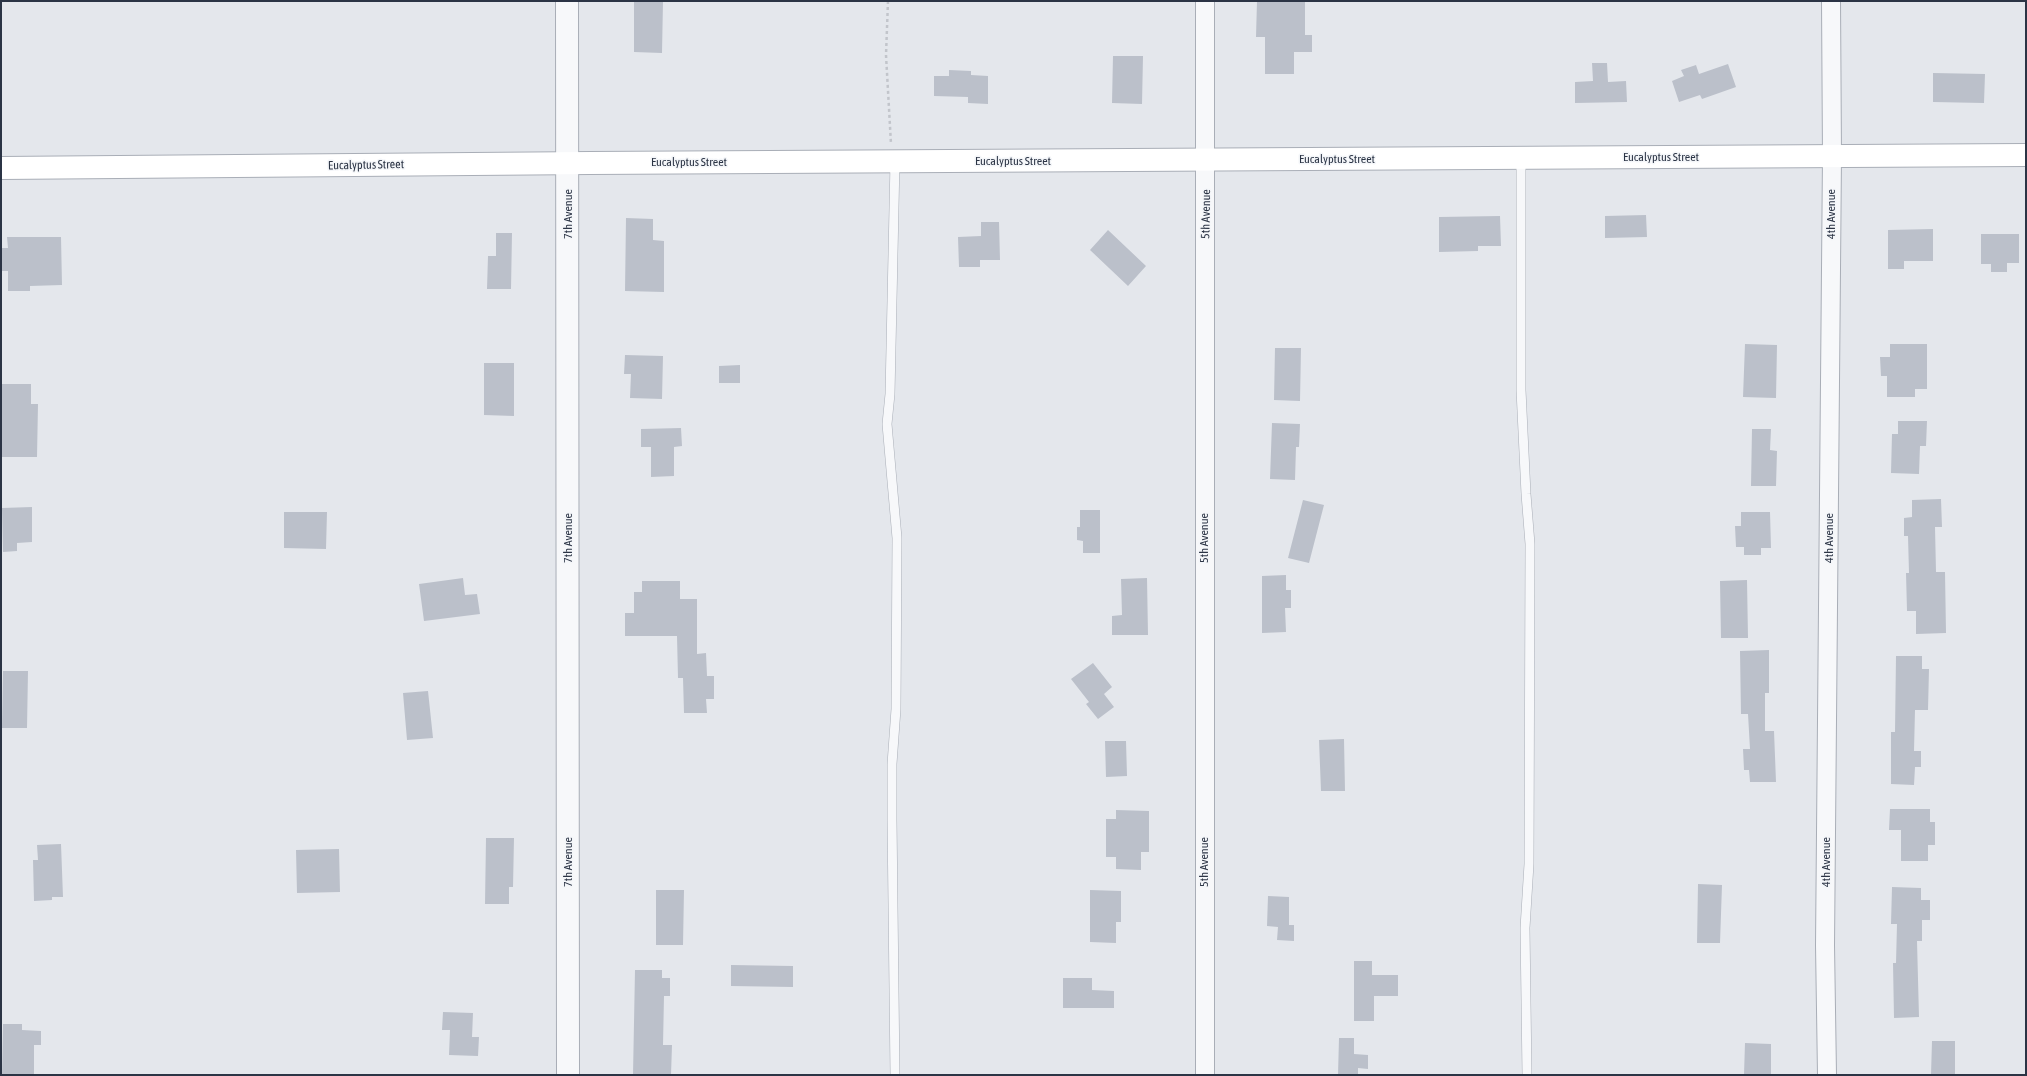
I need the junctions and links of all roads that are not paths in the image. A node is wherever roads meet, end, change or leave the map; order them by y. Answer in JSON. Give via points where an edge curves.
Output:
{"nodes":[{"id":1,"x":567,"y":1,"type":"edge"},
{"id":2,"x":1205,"y":1,"type":"edge"},
{"id":3,"x":1830,"y":1,"type":"edge"},
{"id":4,"x":2026,"y":155,"type":"edge"},
{"id":5,"x":1832,"y":156,"type":"junction"},
{"id":6,"x":1521,"y":158,"type":"junction"},
{"id":7,"x":1206,"y":160,"type":"junction"},
{"id":8,"x":895,"y":161,"type":"junction"},
{"id":9,"x":568,"y":163,"type":"junction"},
{"id":10,"x":1,"y":168,"type":"edge"},
{"id":11,"x":568,"y":1075,"type":"edge"},
{"id":12,"x":895,"y":1075,"type":"edge"},
{"id":13,"x":1205,"y":1075,"type":"edge"},
{"id":14,"x":1527,"y":1075,"type":"edge"},
{"id":15,"x":1827,"y":1075,"type":"edge"}],
"edges":[{"from":1,"to":9,"type":"street","name":"7th Avenue"},
{"from":2,"to":7,"type":"street","name":"5th Avenue"},
{"from":3,"to":5,"type":"street","name":"4th Avenue"},
{"from":4,"to":5,"type":"main road","name":"Eucalyptus Street"},
{"from":5,"to":6,"type":"main road","name":"Eucalyptus Street"},
{"from":5,"to":15,"type":"street","name":"4th Avenue","via":[[1825,945]]},
{"from":6,"to":7,"type":"main road","name":"Eucalyptus Street"},
{"from":6,"to":14,"type":"lane","via":[[1521,390],[1530,544]]},
{"from":7,"to":8,"type":"main road","name":"Eucalyptus Street"},
{"from":7,"to":13,"type":"street","name":"5th Avenue"},
{"from":8,"to":9,"type":"main road","name":"Eucalyptus Street"},
{"from":8,"to":12,"type":"lane","via":[[888,424],[896,538],[896,709],[892,764]]},
{"from":9,"to":10,"type":"main road","name":"Eucalyptus Street"},
{"from":9,"to":11,"type":"street","name":"7th Avenue"}]}
